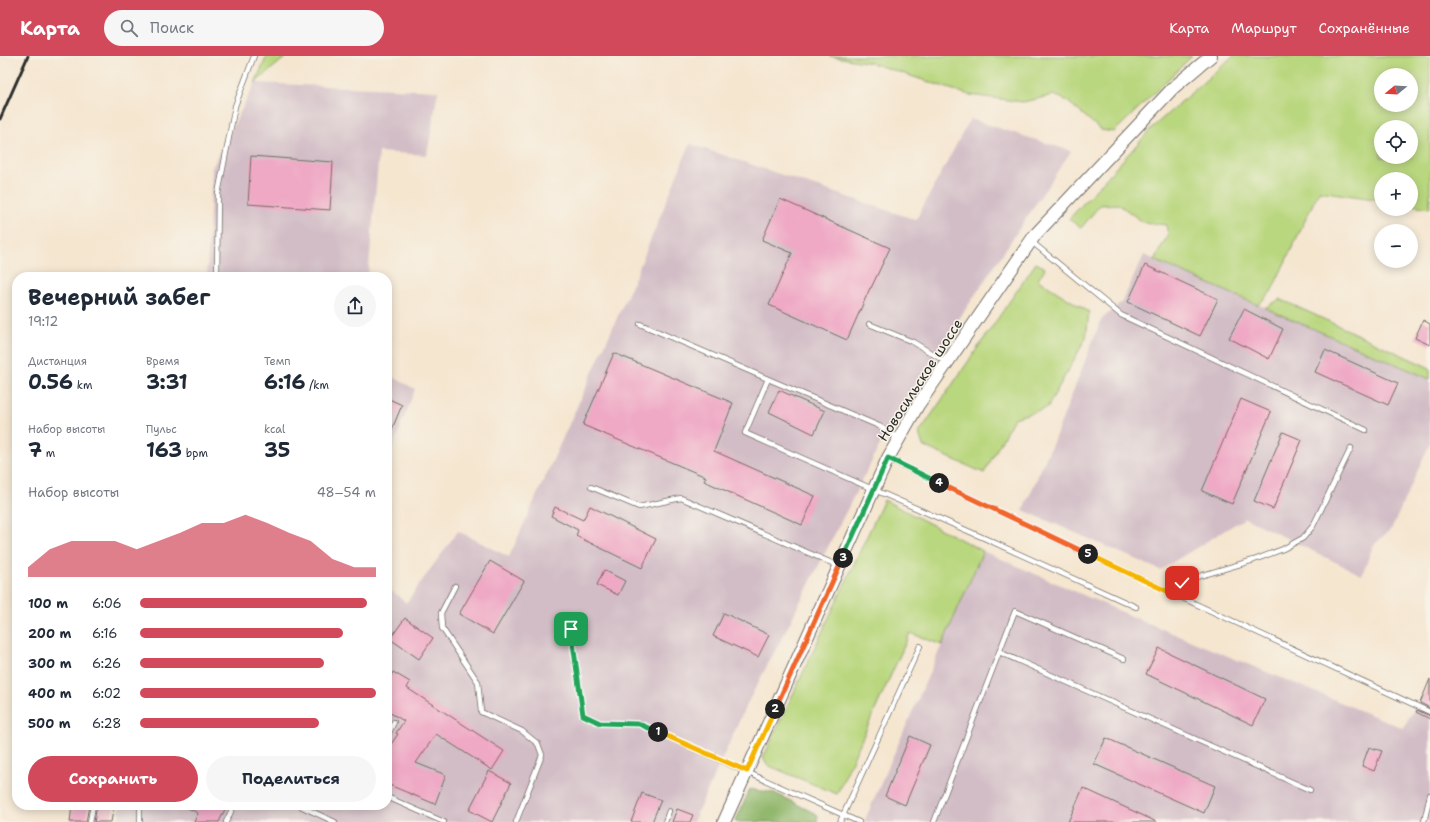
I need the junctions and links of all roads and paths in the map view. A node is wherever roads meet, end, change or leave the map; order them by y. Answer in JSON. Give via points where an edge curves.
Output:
{"nodes":[{"id":1,"x":254,"y":56,"type":"edge"},
{"id":2,"x":1211,"y":56,"type":"edge"},
{"id":3,"x":1030,"y":241,"type":"junction"},
{"id":4,"x":217,"y":272,"type":"edge"},
{"id":5,"x":640,"y":324,"type":"dead end"},
{"id":6,"x":869,"y":324,"type":"dead end"},
{"id":7,"x":947,"y":363,"type":"junction"},
{"id":8,"x":768,"y":380,"type":"junction"},
{"id":9,"x":1366,"y":430,"type":"dead end"},
{"id":10,"x":899,"y":439,"type":"junction"},
{"id":11,"x":1350,"y":448,"type":"dead end"},
{"id":12,"x":888,"y":458,"type":"junction"},
{"id":13,"x":591,"y":487,"type":"dead end"},
{"id":14,"x":873,"y":490,"type":"junction"},
{"id":15,"x":839,"y":566,"type":"junction"},
{"id":16,"x":455,"y":586,"type":"dead end"},
{"id":17,"x":1173,"y":594,"type":"junction"},
{"id":18,"x":1136,"y":607,"type":"dead end"},
{"id":19,"x":571,"y":629,"type":"dead end"},
{"id":20,"x":920,"y":646,"type":"dead end"},
{"id":21,"x":999,"y":652,"type":"junction"},
{"id":22,"x":1124,"y":659,"type":"dead end"},
{"id":23,"x":1430,"y":712,"type":"edge"},
{"id":24,"x":394,"y":722,"type":"dead end"},
{"id":25,"x":392,"y":726,"type":"edge"},
{"id":26,"x":747,"y":771,"type":"junction"},
{"id":27,"x":1310,"y":790,"type":"dead end"},
{"id":28,"x":1430,"y":795,"type":"edge"},
{"id":29,"x":392,"y":799,"type":"edge"},
{"id":30,"x":92,"y":810,"type":"edge"},
{"id":31,"x":140,"y":810,"type":"edge"},
{"id":32,"x":232,"y":810,"type":"edge"},
{"id":33,"x":309,"y":810,"type":"edge"},
{"id":34,"x":669,"y":811,"type":"dead end"},
{"id":35,"x":844,"y":815,"type":"junction"},
{"id":36,"x":90,"y":822,"type":"edge"},
{"id":37,"x":140,"y":822,"type":"edge"},
{"id":38,"x":226,"y":822,"type":"edge"},
{"id":39,"x":335,"y":822,"type":"edge"},
{"id":40,"x":444,"y":822,"type":"edge"},
{"id":41,"x":516,"y":822,"type":"edge"},
{"id":42,"x":665,"y":822,"type":"edge"},
{"id":43,"x":724,"y":822,"type":"edge"},
{"id":44,"x":840,"y":822,"type":"edge"},
{"id":45,"x":859,"y":822,"type":"edge"},
{"id":46,"x":934,"y":822,"type":"edge"},
{"id":47,"x":1424,"y":822,"type":"edge"}],
"edges":[{"from":1,"to":4,"type":"lane","via":[[235,106],[218,194]]},
{"from":2,"to":3,"type":"street","name":"Новосильское шоссе","via":[[1174,88]]},
{"from":3,"to":7,"type":"street","name":"Новосильское шоссе"},
{"from":3,"to":9,"type":"lane","via":[[1121,316]]},
{"from":5,"to":8,"type":"lane"},
{"from":6,"to":7,"type":"lane","via":[[913,342]]},
{"from":7,"to":10,"type":"street","name":"Новосильское шоссе","via":[[918,405]]},
{"from":8,"to":10,"type":"lane","via":[[880,426]]},
{"from":8,"to":14,"type":"lane","via":[[745,433]]},
{"from":10,"to":12,"type":"street","name":"Новосильское шоссе"},
{"from":11,"to":17,"type":"lane","via":[[1313,526],[1303,538],[1254,560],[1193,578],[1182,583]]},
{"from":12,"to":14,"type":"street","name":"Новосильское шоссе"},
{"from":12,"to":17,"type":"lane"},
{"from":13,"to":15,"type":"lane","via":[[639,507],[681,498]]},
{"from":14,"to":15,"type":"street","name":"Новосильское шоссе"},
{"from":14,"to":18,"type":"lane"},
{"from":15,"to":26,"type":"street","name":"Новосильское шоссе"},
{"from":16,"to":41,"type":"lane","via":[[441,613],[442,628],[478,682],[481,712],[522,731],[538,744],[542,756]]},
{"from":17,"to":23,"type":"lane"},
{"from":19,"to":26,"type":"lane","via":[[583,715],[600,723],[639,724]]},
{"from":20,"to":35,"type":"lane"},
{"from":21,"to":22,"type":"lane","via":[[1014,611]]},
{"from":21,"to":27,"type":"lane"},
{"from":21,"to":46,"type":"lane"},
{"from":24,"to":25,"type":"lane"},
{"from":26,"to":35,"type":"lane"},
{"from":26,"to":43,"type":"street","name":"Новосильское шоссе"},
{"from":28,"to":47,"type":"lane"},
{"from":29,"to":40,"type":"lane"},
{"from":30,"to":36,"type":"lane"},
{"from":31,"to":37,"type":"lane"},
{"from":32,"to":38,"type":"lane"},
{"from":33,"to":39,"type":"lane"},
{"from":34,"to":42,"type":"lane"},
{"from":35,"to":44,"type":"lane"},
{"from":35,"to":45,"type":"lane"}]}
